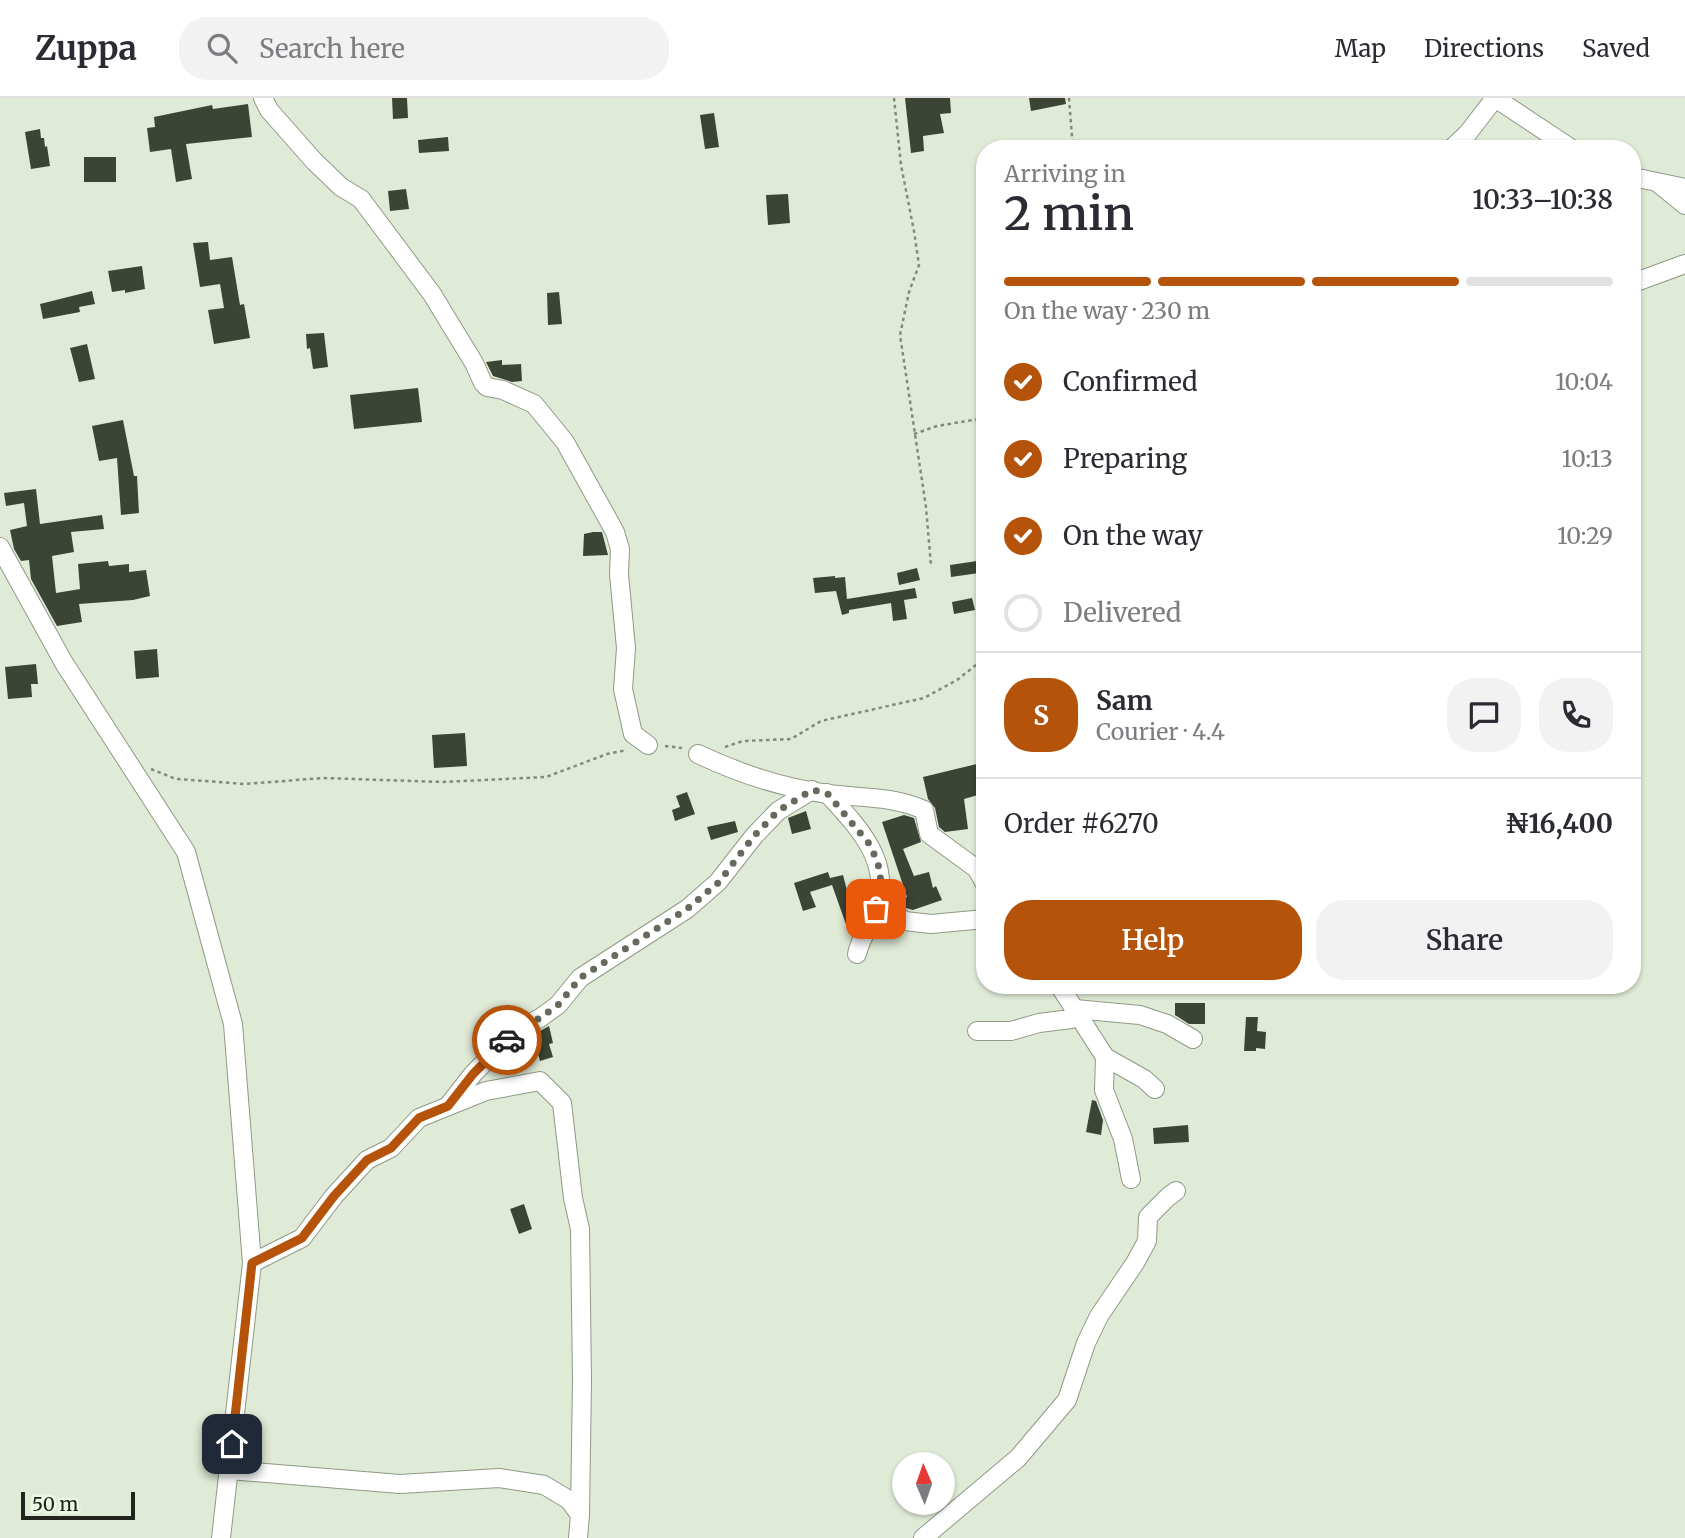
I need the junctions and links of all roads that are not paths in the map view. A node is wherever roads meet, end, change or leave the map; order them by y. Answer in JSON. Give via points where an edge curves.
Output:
{"nodes":[{"id":1,"x":263,"y":98,"type":"edge"},
{"id":2,"x":1495,"y":98,"type":"edge"},
{"id":3,"x":1461,"y":140,"type":"edge"},
{"id":4,"x":1558,"y":140,"type":"edge"},
{"id":5,"x":1641,"y":178,"type":"edge"},
{"id":6,"x":1655,"y":181,"type":"junction"},
{"id":7,"x":1685,"y":188,"type":"edge"},
{"id":8,"x":1685,"y":205,"type":"edge"},
{"id":9,"x":1685,"y":264,"type":"edge"},
{"id":10,"x":1641,"y":280,"type":"edge"},
{"id":11,"x":0,"y":547,"type":"edge"},
{"id":12,"x":648,"y":745,"type":"road end"},
{"id":13,"x":698,"y":754,"type":"road end"},
{"id":14,"x":819,"y":792,"type":"junction"},
{"id":15,"x":976,"y":868,"type":"edge"},
{"id":16,"x":878,"y":902,"type":"junction"},
{"id":17,"x":976,"y":920,"type":"edge"},
{"id":18,"x":858,"y":954,"type":"dead end"},
{"id":19,"x":1065,"y":994,"type":"edge"},
{"id":20,"x":1075,"y":1009,"type":"junction"},
{"id":21,"x":977,"y":1031,"type":"dead end"},
{"id":22,"x":1193,"y":1039,"type":"dead end"},
{"id":23,"x":1105,"y":1057,"type":"junction"},
{"id":24,"x":1155,"y":1089,"type":"dead end"},
{"id":25,"x":448,"y":1106,"type":"junction"},
{"id":26,"x":1131,"y":1179,"type":"dead end"},
{"id":27,"x":1176,"y":1191,"type":"dead end"},
{"id":28,"x":252,"y":1263,"type":"junction"},
{"id":29,"x":229,"y":1471,"type":"junction"},
{"id":30,"x":580,"y":1515,"type":"junction"},
{"id":31,"x":221,"y":1538,"type":"edge"},
{"id":32,"x":578,"y":1538,"type":"edge"},
{"id":33,"x":923,"y":1538,"type":"edge"}],
"edges":[{"from":1,"to":12,"type":"street","via":[[314,161],[361,199],[432,294],[483,383],[534,404],[565,442],[620,549],[626,648],[623,689],[632,734]]},
{"from":2,"to":3,"type":"street"},
{"from":2,"to":4,"type":"street"},
{"from":5,"to":6,"type":"street"},
{"from":6,"to":7,"type":"street"},
{"from":6,"to":8,"type":"street"},
{"from":9,"to":10,"type":"street"},
{"from":11,"to":28,"type":"street","via":[[64,663],[186,852],[233,1024]]},
{"from":13,"to":14,"type":"street","via":[[734,771]]},
{"from":14,"to":15,"type":"street","via":[[879,797],[924,810],[929,834]]},
{"from":14,"to":16,"type":"street","via":[[871,846],[880,870]]},
{"from":14,"to":25,"type":"street","via":[[778,811],[719,882],[687,909],[580,978],[558,1005],[514,1032]]},
{"from":16,"to":17,"type":"street","via":[[905,921]]},
{"from":16,"to":18,"type":"street"},
{"from":19,"to":20,"type":"street"},
{"from":20,"to":21,"type":"street","via":[[1071,1019],[1011,1031]]},
{"from":20,"to":22,"type":"street","via":[[1140,1015]]},
{"from":20,"to":23,"type":"street"},
{"from":23,"to":24,"type":"street"},
{"from":23,"to":26,"type":"street","via":[[1104,1090],[1123,1139]]},
{"from":25,"to":28,"type":"street","via":[[419,1118],[391,1148],[367,1160],[302,1238]]},
{"from":25,"to":30,"type":"street","via":[[486,1091],[540,1081],[562,1103],[582,1252]]},
{"from":27,"to":33,"type":"street","via":[[1148,1217],[1147,1241],[1099,1316],[1067,1400],[1018,1458]]},
{"from":28,"to":29,"type":"street"},
{"from":29,"to":30,"type":"street","via":[[400,1484],[499,1478],[544,1485],[569,1500]]},
{"from":29,"to":31,"type":"street"},
{"from":30,"to":32,"type":"street"}]}
